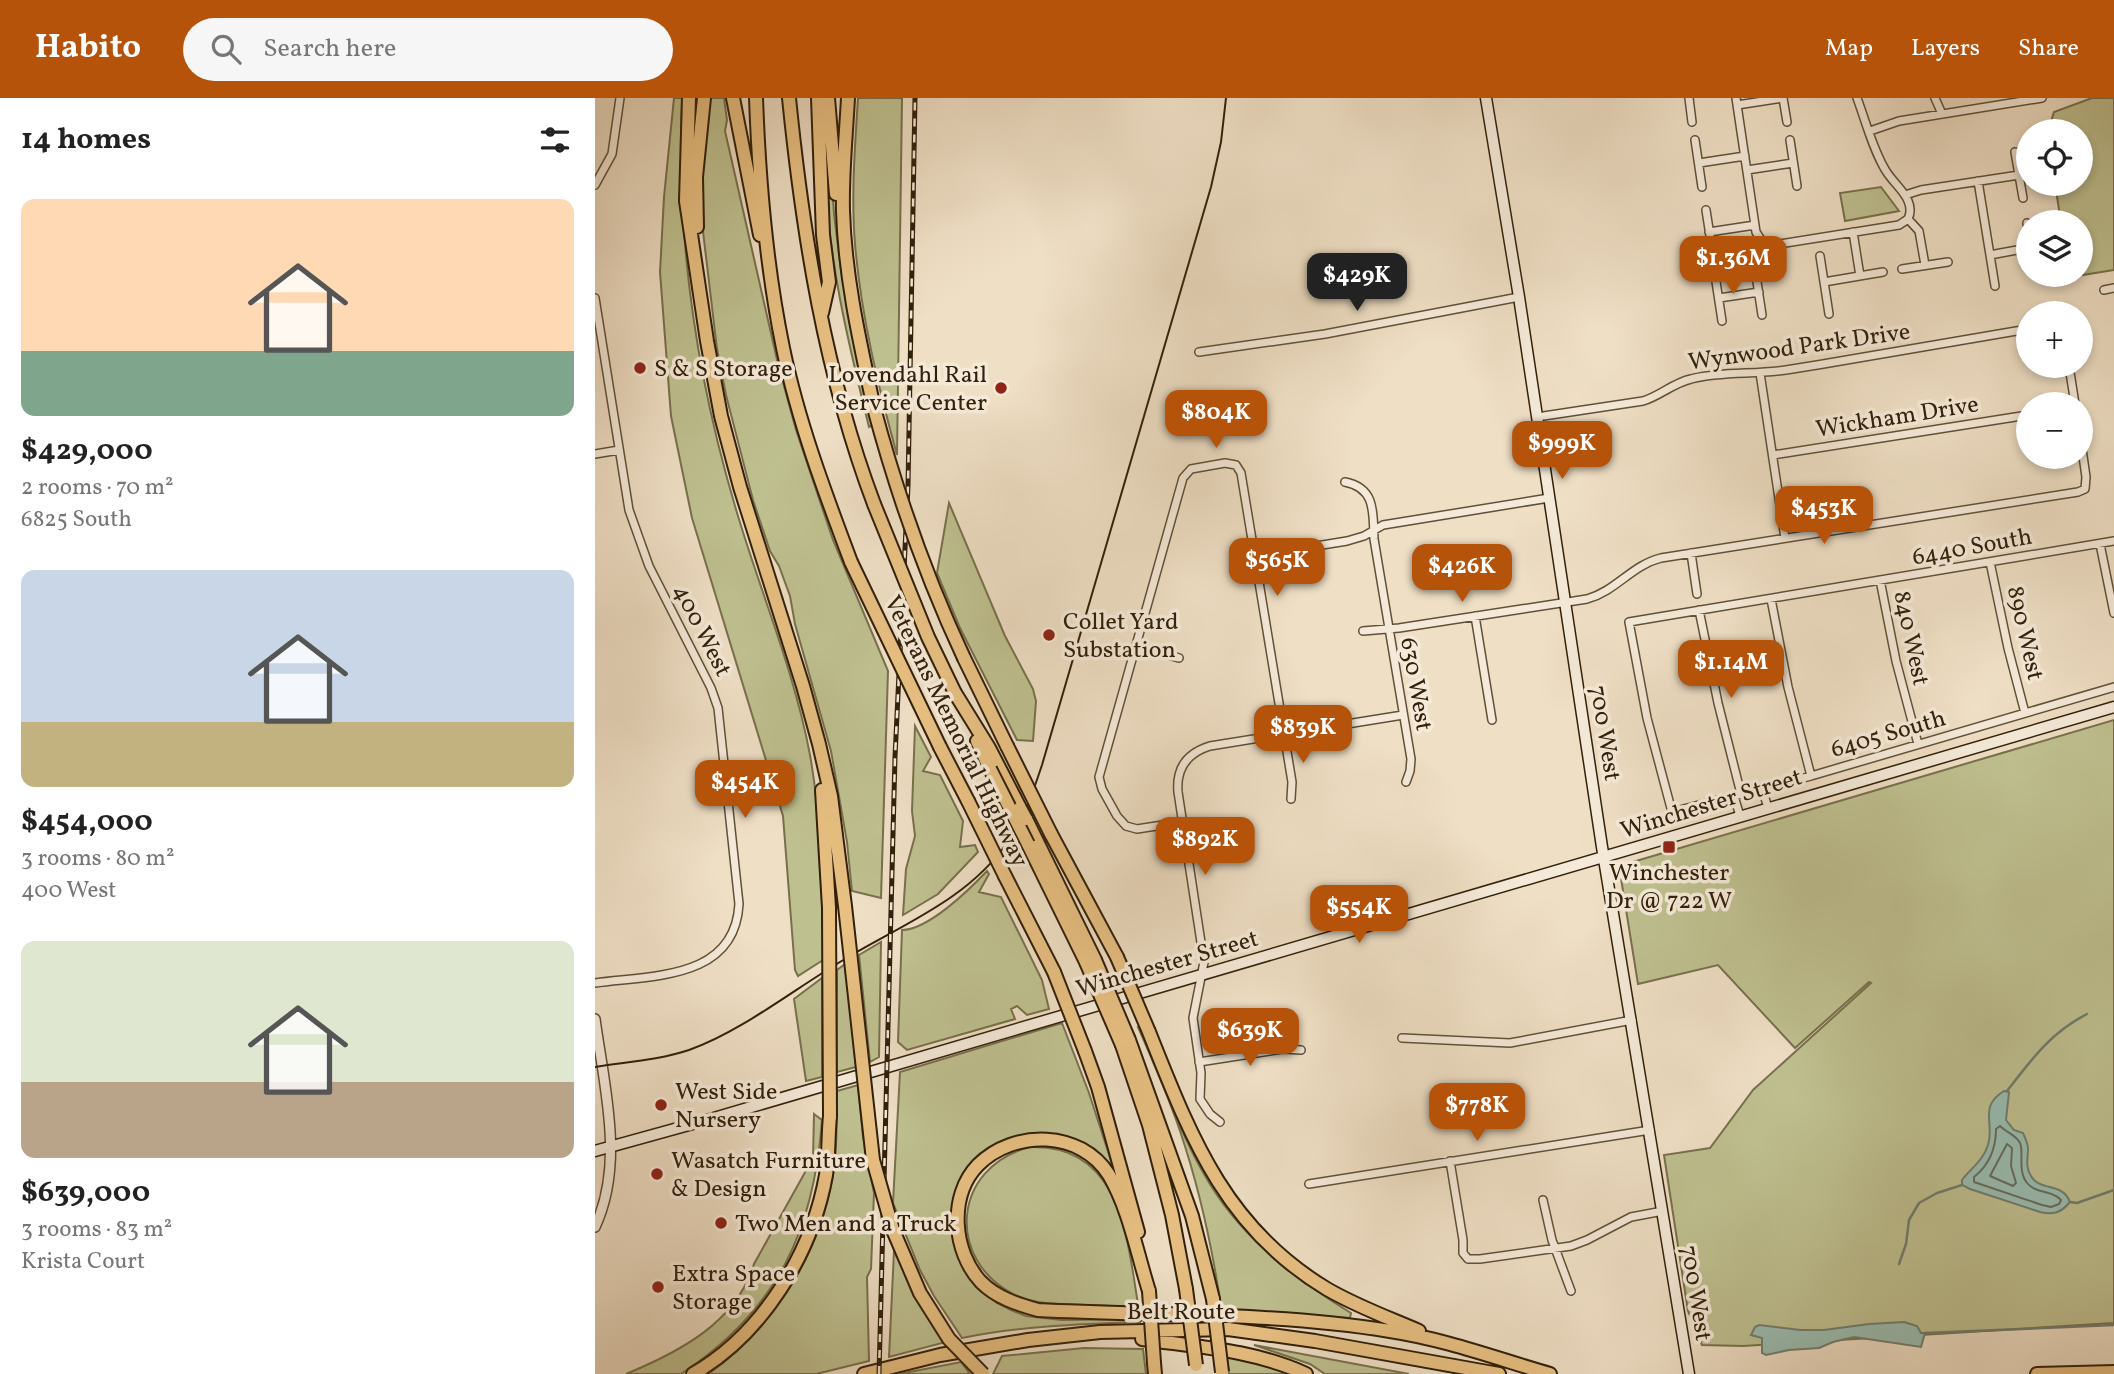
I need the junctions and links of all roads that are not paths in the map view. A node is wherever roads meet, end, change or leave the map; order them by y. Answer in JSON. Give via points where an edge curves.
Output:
{"nodes":[{"id":1,"x":619,"y":98,"type":"edge"},
{"id":2,"x":689,"y":98,"type":"edge"},
{"id":3,"x":704,"y":98,"type":"edge"},
{"id":4,"x":733,"y":98,"type":"edge"},
{"id":5,"x":756,"y":98,"type":"edge"},
{"id":6,"x":789,"y":98,"type":"edge"},
{"id":7,"x":818,"y":98,"type":"edge"},
{"id":8,"x":828,"y":98,"type":"edge"},
{"id":9,"x":848,"y":98,"type":"edge"},
{"id":10,"x":1486,"y":98,"type":"edge"},
{"id":11,"x":1690,"y":98,"type":"edge"},
{"id":12,"x":1783,"y":98,"type":"edge"},
{"id":13,"x":1857,"y":98,"type":"edge"},
{"id":14,"x":1935,"y":98,"type":"edge"},
{"id":15,"x":2042,"y":98,"type":"edge"},
{"id":16,"x":1736,"y":102,"type":"edge"},
{"id":17,"x":1941,"y":114,"type":"junction"},
{"id":18,"x":1692,"y":122,"type":"dead end"},
{"id":19,"x":1787,"y":122,"type":"dead end"},
{"id":20,"x":1870,"y":131,"type":"junction"},
{"id":21,"x":1695,"y":140,"type":"dead end"},
{"id":22,"x":1790,"y":140,"type":"dead end"},
{"id":23,"x":2015,"y":152,"type":"dead end"},
{"id":24,"x":1745,"y":156,"type":"junction"},
{"id":25,"x":2016,"y":158,"type":"edge"},
{"id":26,"x":1699,"y":163,"type":"junction"},
{"id":27,"x":1793,"y":163,"type":"junction"},
{"id":28,"x":1747,"y":170,"type":"junction"},
{"id":29,"x":2016,"y":175,"type":"edge"},
{"id":30,"x":1978,"y":181,"type":"junction"},
{"id":31,"x":595,"y":185,"type":"edge"},
{"id":32,"x":1797,"y":186,"type":"dead end"},
{"id":33,"x":1702,"y":187,"type":"dead end"},
{"id":34,"x":1905,"y":195,"type":"junction"},
{"id":35,"x":1706,"y":210,"type":"dead end"},
{"id":36,"x":1908,"y":219,"type":"junction"},
{"id":37,"x":1755,"y":225,"type":"junction"},
{"id":38,"x":1709,"y":232,"type":"junction"},
{"id":39,"x":1853,"y":232,"type":"junction"},
{"id":40,"x":1763,"y":243,"type":"junction"},
{"id":41,"x":2016,"y":250,"type":"edge"},
{"id":42,"x":1713,"y":255,"type":"dead end"},
{"id":43,"x":1990,"y":255,"type":"junction"},
{"id":44,"x":1820,"y":256,"type":"dead end"},
{"id":45,"x":1948,"y":262,"type":"dead end"},
{"id":46,"x":847,"y":264,"type":"junction"},
{"id":47,"x":1925,"y":265,"type":"junction"},
{"id":48,"x":1902,"y":269,"type":"dead end"},
{"id":49,"x":1883,"y":272,"type":"dead end"},
{"id":50,"x":1715,"y":275,"type":"dead end"},
{"id":51,"x":1860,"y":276,"type":"junction"},
{"id":52,"x":697,"y":278,"type":"junction"},
{"id":53,"x":1824,"y":282,"type":"junction"},
{"id":54,"x":1995,"y":286,"type":"dead end"},
{"id":55,"x":2114,"y":288,"type":"edge"},
{"id":56,"x":2104,"y":290,"type":"dead end"},
{"id":57,"x":1759,"y":292,"type":"junction"},
{"id":58,"x":595,"y":298,"type":"edge"},
{"id":59,"x":1519,"y":298,"type":"junction"},
{"id":60,"x":1719,"y":298,"type":"junction"},
{"id":61,"x":1829,"y":314,"type":"dead end"},
{"id":62,"x":1762,"y":315,"type":"dead end"},
{"id":63,"x":821,"y":316,"type":"junction"},
{"id":64,"x":1722,"y":321,"type":"dead end"},
{"id":65,"x":2016,"y":331,"type":"edge"},
{"id":66,"x":783,"y":349,"type":"junction"},
{"id":67,"x":1199,"y":352,"type":"dead end"},
{"id":68,"x":1760,"y":373,"type":"junction"},
{"id":69,"x":1537,"y":417,"type":"junction"},
{"id":70,"x":2016,"y":417,"type":"edge"},
{"id":71,"x":619,"y":450,"type":"junction"},
{"id":72,"x":595,"y":454,"type":"edge"},
{"id":73,"x":1773,"y":454,"type":"junction"},
{"id":74,"x":2085,"y":469,"type":"edge"},
{"id":75,"x":1345,"y":482,"type":"dead end"},
{"id":76,"x":1549,"y":498,"type":"junction"},
{"id":77,"x":1374,"y":530,"type":"junction"},
{"id":78,"x":1785,"y":538,"type":"junction"},
{"id":79,"x":2114,"y":541,"type":"edge"},
{"id":80,"x":2100,"y":544,"type":"junction"},
{"id":81,"x":1691,"y":553,"type":"junction"},
{"id":82,"x":1255,"y":556,"type":"junction"},
{"id":83,"x":1990,"y":562,"type":"junction"},
{"id":84,"x":1880,"y":580,"type":"junction"},
{"id":85,"x":1697,"y":594,"type":"dead end"},
{"id":86,"x":1771,"y":599,"type":"junction"},
{"id":87,"x":1565,"y":603,"type":"junction"},
{"id":88,"x":1699,"y":610,"type":"junction"},
{"id":89,"x":2114,"y":613,"type":"edge"},
{"id":90,"x":1475,"y":616,"type":"junction"},
{"id":91,"x":1388,"y":628,"type":"junction"},
{"id":92,"x":1363,"y":631,"type":"dead end"},
{"id":93,"x":1135,"y":646,"type":"junction"},
{"id":94,"x":1179,"y":658,"type":"dead end"},
{"id":95,"x":2114,"y":687,"type":"edge"},
{"id":96,"x":955,"y":693,"type":"junction"},
{"id":97,"x":2114,"y":707,"type":"edge"},
{"id":98,"x":2025,"y":713,"type":"junction"},
{"id":99,"x":1403,"y":715,"type":"junction"},
{"id":100,"x":1492,"y":720,"type":"dead end"},
{"id":101,"x":1283,"y":734,"type":"junction"},
{"id":102,"x":818,"y":744,"type":"junction"},
{"id":103,"x":1917,"y":744,"type":"junction"},
{"id":104,"x":1811,"y":776,"type":"junction"},
{"id":105,"x":1406,"y":782,"type":"dead end"},
{"id":106,"x":1762,"y":788,"type":"junction"},
{"id":107,"x":1738,"y":795,"type":"junction"},
{"id":108,"x":1291,"y":799,"type":"dead end"},
{"id":109,"x":1768,"y":808,"type":"junction"},
{"id":110,"x":1672,"y":811,"type":"joint"},
{"id":111,"x":1740,"y":816,"type":"junction"},
{"id":112,"x":1182,"y":822,"type":"junction"},
{"id":113,"x":1604,"y":857,"type":"junction"},
{"id":114,"x":1091,"y":961,"type":"junction"},
{"id":115,"x":1200,"y":975,"type":"junction"},
{"id":116,"x":595,"y":983,"type":"edge"},
{"id":117,"x":595,"y":1018,"type":"edge"},
{"id":118,"x":1632,"y":1020,"type":"junction"},
{"id":119,"x":1402,"y":1038,"type":"dead end"},
{"id":120,"x":1125,"y":1042,"type":"junction"},
{"id":121,"x":1301,"y":1051,"type":"dead end"},
{"id":122,"x":1199,"y":1062,"type":"junction"},
{"id":123,"x":1220,"y":1122,"type":"dead end"},
{"id":124,"x":1650,"y":1130,"type":"junction"},
{"id":125,"x":610,"y":1147,"type":"junction"},
{"id":126,"x":595,"y":1151,"type":"edge"},
{"id":127,"x":1450,"y":1161,"type":"junction"},
{"id":128,"x":1309,"y":1184,"type":"dead end"},
{"id":129,"x":1543,"y":1200,"type":"dead end"},
{"id":130,"x":1663,"y":1211,"type":"junction"},
{"id":131,"x":595,"y":1227,"type":"edge"},
{"id":132,"x":1555,"y":1248,"type":"junction"},
{"id":133,"x":1149,"y":1291,"type":"junction"},
{"id":134,"x":1571,"y":1291,"type":"dead end"},
{"id":135,"x":1100,"y":1332,"type":"junction"},
{"id":136,"x":1445,"y":1343,"type":"junction"},
{"id":137,"x":1154,"y":1369,"type":"edge"},
{"id":138,"x":1196,"y":1369,"type":"edge"},
{"id":139,"x":2114,"y":1372,"type":"edge"},
{"id":140,"x":1222,"y":1373,"type":"edge"},
{"id":141,"x":693,"y":1374,"type":"edge"},
{"id":142,"x":864,"y":1374,"type":"edge"},
{"id":143,"x":982,"y":1374,"type":"edge"},
{"id":144,"x":1306,"y":1374,"type":"edge"},
{"id":145,"x":1499,"y":1374,"type":"edge"},
{"id":146,"x":1550,"y":1374,"type":"edge"},
{"id":147,"x":1689,"y":1374,"type":"edge"},
{"id":148,"x":2037,"y":1374,"type":"edge"}],
"edges":[{"from":1,"to":31,"type":"street","via":[[612,154]]},
{"from":2,"to":52,"type":"highway","via":[[686,201]]},
{"from":3,"to":52,"type":"highway","via":[[696,177]]},
{"from":4,"to":66,"type":"highway"},
{"from":5,"to":66,"type":"highway","name":"Veterans Memorial Highway","via":[[768,259]]},
{"from":6,"to":63,"type":"highway","name":"Veterans Memorial Highway","via":[[798,190]]},
{"from":7,"to":63,"type":"highway","via":[[829,282]]},
{"from":8,"to":46,"type":"highway"},
{"from":9,"to":46,"type":"highway","via":[[843,208]]},
{"from":10,"to":59,"type":"main road","name":"700 West"},
{"from":11,"to":18,"type":"street"},
{"from":12,"to":16,"type":"street"},
{"from":12,"to":19,"type":"street"},
{"from":13,"to":20,"type":"street"},
{"from":14,"to":17,"type":"street"},
{"from":15,"to":17,"type":"street"},
{"from":16,"to":24,"type":"street"},
{"from":17,"to":20,"type":"street"},
{"from":20,"to":34,"type":"street","via":[[1884,169]]},
{"from":21,"to":26,"type":"street"},
{"from":22,"to":27,"type":"street"},
{"from":23,"to":25,"type":"street"},
{"from":24,"to":26,"type":"street"},
{"from":24,"to":28,"type":"street"},
{"from":26,"to":33,"type":"street"},
{"from":27,"to":28,"type":"street"},
{"from":27,"to":32,"type":"street"},
{"from":28,"to":37,"type":"street"},
{"from":29,"to":30,"type":"street"},
{"from":30,"to":34,"type":"street"},
{"from":30,"to":43,"type":"street"},
{"from":34,"to":36,"type":"street","via":[[1911,211]]},
{"from":35,"to":38,"type":"street"},
{"from":36,"to":39,"type":"street","via":[[1899,225]]},
{"from":36,"to":47,"type":"street","via":[[1919,231]]},
{"from":37,"to":38,"type":"street"},
{"from":37,"to":40,"type":"street"},
{"from":38,"to":42,"type":"street"},
{"from":39,"to":40,"type":"street"},
{"from":39,"to":51,"type":"street"},
{"from":40,"to":57,"type":"street","via":[[1754,258]]},
{"from":41,"to":43,"type":"street"},
{"from":43,"to":54,"type":"street"},
{"from":44,"to":53,"type":"street"},
{"from":45,"to":47,"type":"street"},
{"from":46,"to":136,"type":"highway","bridge":true,"via":[[874,408],[912,533],[945,618],[1117,957],[1207,1166],[1277,1254],[1328,1289]]},
{"from":47,"to":48,"type":"street"},
{"from":49,"to":51,"type":"street"},
{"from":50,"to":60,"type":"street"},
{"from":51,"to":53,"type":"street"},
{"from":52,"to":102,"type":"highway","via":[[721,416]]},
{"from":53,"to":61,"type":"street"},
{"from":55,"to":56,"type":"street"},
{"from":57,"to":60,"type":"street"},
{"from":57,"to":62,"type":"street"},
{"from":58,"to":71,"type":"street","name":"400 West"},
{"from":59,"to":67,"type":"street"},
{"from":59,"to":69,"type":"main road","name":"700 West"},
{"from":60,"to":64,"type":"street"},
{"from":63,"to":96,"type":"highway","name":"Veterans Memorial Highway","bridge":true,"via":[[842,405],[874,504]]},
{"from":65,"to":68,"type":"street","name":"Wynwood Park Drive"},
{"from":66,"to":133,"type":"highway","name":"Veterans Memorial Highway","bridge":true,"via":[[851,562],[1054,972],[1098,1087],[1135,1217]]},
{"from":68,"to":69,"type":"street","name":"Wynwood Park Drive","via":[[1697,377],[1643,401]]},
{"from":68,"to":73,"type":"street"},
{"from":69,"to":76,"type":"main road","name":"700 West"},
{"from":70,"to":73,"type":"street","name":"Wickham Drive"},
{"from":71,"to":72,"type":"street"},
{"from":71,"to":116,"type":"street","name":"400 West","via":[[629,510],[649,566],[712,688],[720,717],[739,917],[725,946],[696,967]]},
{"from":73,"to":78,"type":"street"},
{"from":74,"to":78,"type":"street","via":[[2085,489],[2074,493]]},
{"from":75,"to":77,"type":"street","name":"630 West","via":[[1360,486],[1367,494]]},
{"from":76,"to":77,"type":"street"},
{"from":76,"to":87,"type":"main road","name":"700 West"},
{"from":77,"to":82,"type":"street","via":[[1347,541]]},
{"from":77,"to":91,"type":"street","name":"630 West"},
{"from":78,"to":81,"type":"street"},
{"from":79,"to":80,"type":"street","name":"6440 South"},
{"from":80,"to":83,"type":"street","name":"6440 South"},
{"from":80,"to":89,"type":"street"},
{"from":81,"to":85,"type":"street"},
{"from":81,"to":87,"type":"street","via":[[1649,561],[1604,593]]},
{"from":82,"to":93,"type":"street","via":[[1238,467],[1225,463],[1187,471]]},
{"from":82,"to":101,"type":"street"},
{"from":83,"to":84,"type":"street","name":"6440 South"},
{"from":83,"to":98,"type":"street","name":"890 West"},
{"from":84,"to":86,"type":"street","name":"6440 South"},
{"from":84,"to":103,"type":"street","name":"840 West"},
{"from":86,"to":88,"type":"street","name":"6440 South"},
{"from":86,"to":104,"type":"street"},
{"from":87,"to":90,"type":"street"},
{"from":87,"to":113,"type":"main road","name":"700 West"},
{"from":88,"to":107,"type":"street"},
{"from":88,"to":110,"type":"street","name":"6440 South","via":[[1629,622],[1647,718]]},
{"from":90,"to":91,"type":"street"},
{"from":90,"to":100,"type":"street"},
{"from":91,"to":92,"type":"street"},
{"from":91,"to":99,"type":"street","name":"630 West"},
{"from":93,"to":94,"type":"street"},
{"from":93,"to":112,"type":"street","via":[[1100,767],[1100,781],[1126,826],[1137,829]]},
{"from":95,"to":98,"type":"street","name":"6405 South"},
{"from":96,"to":114,"type":"highway","name":"Veterans Memorial Highway","bridge":true},
{"from":96,"to":114,"type":"highway","bridge":true,"via":[[1015,798]]},
{"from":97,"to":109,"type":"main road","name":"Winchester Street"},
{"from":98,"to":103,"type":"street","name":"6405 South"},
{"from":99,"to":101,"type":"street"},
{"from":99,"to":105,"type":"street","name":"630 West","via":[[1411,759]]},
{"from":101,"to":108,"type":"street"},
{"from":101,"to":112,"type":"street","via":[[1199,750],[1185,760],[1177,782]]},
{"from":102,"to":141,"type":"highway","bridge":true,"via":[[829,908],[826,1175],[793,1268],[769,1305],[741,1337]]},
{"from":102,"to":143,"type":"highway","bridge":true,"via":[[831,796],[873,1160],[893,1230],[920,1293],[949,1339]]},
{"from":103,"to":104,"type":"street","name":"6405 South"},
{"from":104,"to":106,"type":"street","name":"6405 South"},
{"from":106,"to":107,"type":"street","name":"6405 South"},
{"from":106,"to":109,"type":"street"},
{"from":107,"to":110,"type":"street","name":"6405 South"},
{"from":107,"to":111,"type":"street"},
{"from":109,"to":111,"type":"main road","name":"Winchester Street"},
{"from":111,"to":113,"type":"main road","name":"Winchester Street"},
{"from":112,"to":115,"type":"street","via":[[1204,962]]},
{"from":113,"to":115,"type":"main road","name":"Winchester Street"},
{"from":113,"to":118,"type":"main road","name":"700 West"},
{"from":114,"to":120,"type":"highway","name":"Veterans Memorial Highway","bridge":true},
{"from":115,"to":122,"type":"street","via":[[1192,1018]]},
{"from":115,"to":125,"type":"main road","name":"Winchester Street"},
{"from":117,"to":125,"type":"street"},
{"from":118,"to":119,"type":"street","via":[[1510,1043]]},
{"from":118,"to":124,"type":"main road","name":"700 West"},
{"from":120,"to":138,"type":"highway","name":"Veterans Memorial Highway","bridge":true,"via":[[1172,1215]]},
{"from":120,"to":140,"type":"highway","bridge":true,"via":[[1192,1216],[1213,1299]]},
{"from":121,"to":122,"type":"street","via":[[1283,1049]]},
{"from":122,"to":123,"type":"street","via":[[1201,1099]]},
{"from":124,"to":127,"type":"street"},
{"from":124,"to":130,"type":"main road","name":"700 West"},
{"from":125,"to":126,"type":"main road","name":"Winchester Street"},
{"from":125,"to":131,"type":"street","via":[[610,1180]]},
{"from":127,"to":128,"type":"street"},
{"from":127,"to":132,"type":"street","via":[[1463,1253],[1468,1259]]},
{"from":129,"to":132,"type":"street"},
{"from":130,"to":132,"type":"street","via":[[1631,1217],[1587,1240]]},
{"from":130,"to":147,"type":"main road","name":"700 West"},
{"from":132,"to":134,"type":"street"},
{"from":133,"to":136,"type":"highway","via":[[1108,1174],[1088,1152],[1068,1142],[1023,1141],[999,1149],[977,1166],[960,1200],[960,1242],[974,1272],[1004,1300],[1038,1310],[1318,1321]]},
{"from":133,"to":137,"type":"highway","name":"Veterans Memorial Highway","bridge":true},
{"from":135,"to":142,"type":"highway","name":"Belt Route","via":[[987,1346]]},
{"from":135,"to":144,"type":"highway","via":[[1253,1355]]},
{"from":135,"to":145,"type":"highway","name":"Belt Route","via":[[1228,1329]]},
{"from":136,"to":146,"type":"highway"},
{"from":139,"to":148,"type":"highway"}]}
